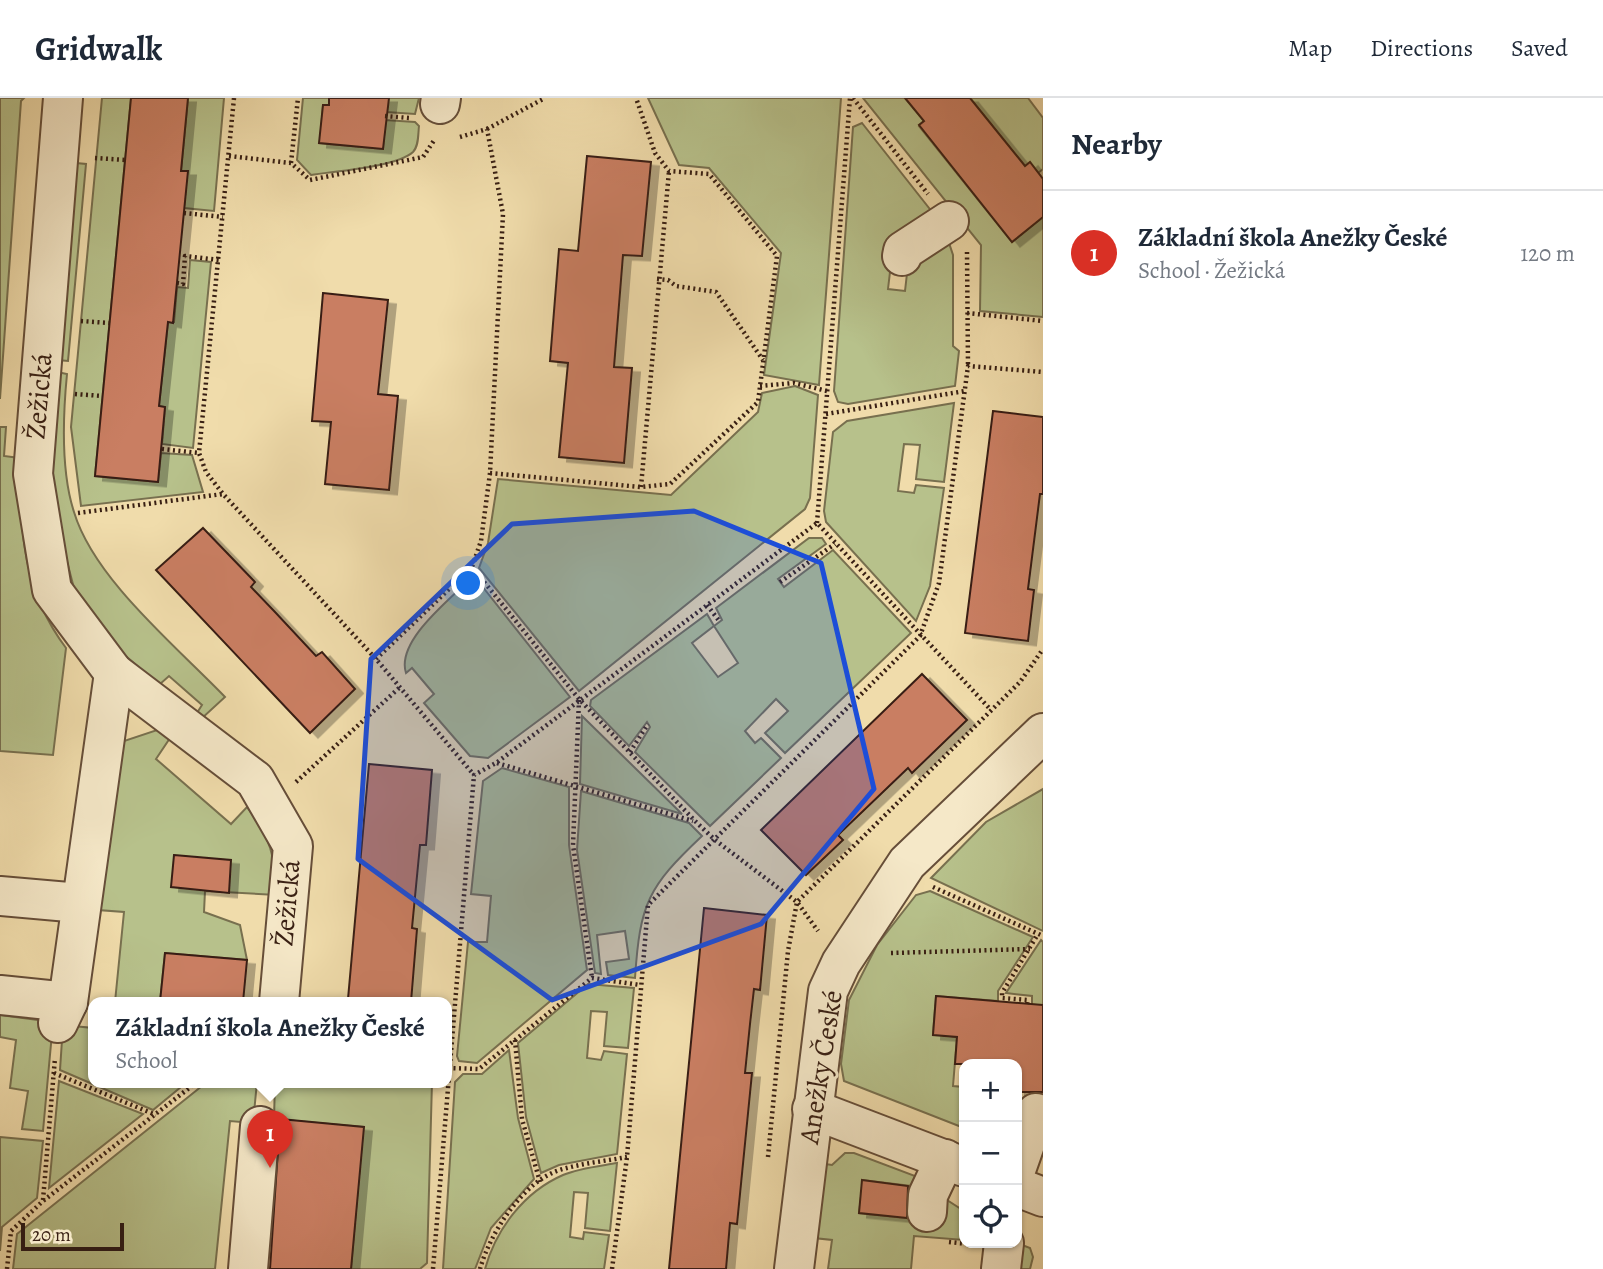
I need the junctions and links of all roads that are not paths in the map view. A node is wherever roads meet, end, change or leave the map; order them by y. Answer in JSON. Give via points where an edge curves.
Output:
{"nodes":[{"id":1,"x":63,"y":98,"type":"edge"},
{"id":2,"x":949,"y":221,"type":"dead end"},
{"id":3,"x":902,"y":256,"type":"dead end"},
{"id":4,"x":114,"y":673,"type":"junction"},
{"id":5,"x":1043,"y":733,"type":"edge"},
{"id":6,"x":0,"y":896,"type":"edge"},
{"id":7,"x":80,"y":903,"type":"junction"},
{"id":8,"x":0,"y":995,"type":"edge"},
{"id":9,"x":279,"y":997,"type":"edge"},
{"id":10,"x":812,"y":1109,"type":"junction"},
{"id":11,"x":1036,"y":1113,"type":"dead end"},
{"id":12,"x":260,"y":1126,"type":"dead end"},
{"id":13,"x":1022,"y":1153,"type":"edge"},
{"id":14,"x":954,"y":1163,"type":"edge"},
{"id":15,"x":1022,"y":1189,"type":"edge"},
{"id":16,"x":1043,"y":1197,"type":"edge"},
{"id":17,"x":935,"y":1227,"type":"road end"},
{"id":18,"x":248,"y":1269,"type":"edge"},
{"id":19,"x":794,"y":1269,"type":"edge"}],
"edges":[{"from":1,"to":4,"type":"street","name":"Žežická","via":[[33,474],[52,590]]},
{"from":2,"to":3,"type":"street","via":[[902,251]]},
{"from":4,"to":7,"type":"street"},
{"from":4,"to":9,"type":"street","name":"Žežická","via":[[255,780],[293,846]]},
{"from":5,"to":10,"type":"street","name":"Anežky České","via":[[907,863],[841,962],[828,990]]},
{"from":6,"to":7,"type":"street"},
{"from":7,"to":8,"type":"street","via":[[63,1013]]},
{"from":10,"to":14,"type":"street"},
{"from":10,"to":19,"type":"street","name":"Anežky České"},
{"from":11,"to":13,"type":"street"},
{"from":12,"to":18,"type":"street"},
{"from":14,"to":17,"type":"street","via":[[928,1195]]},
{"from":15,"to":16,"type":"street"}]}
